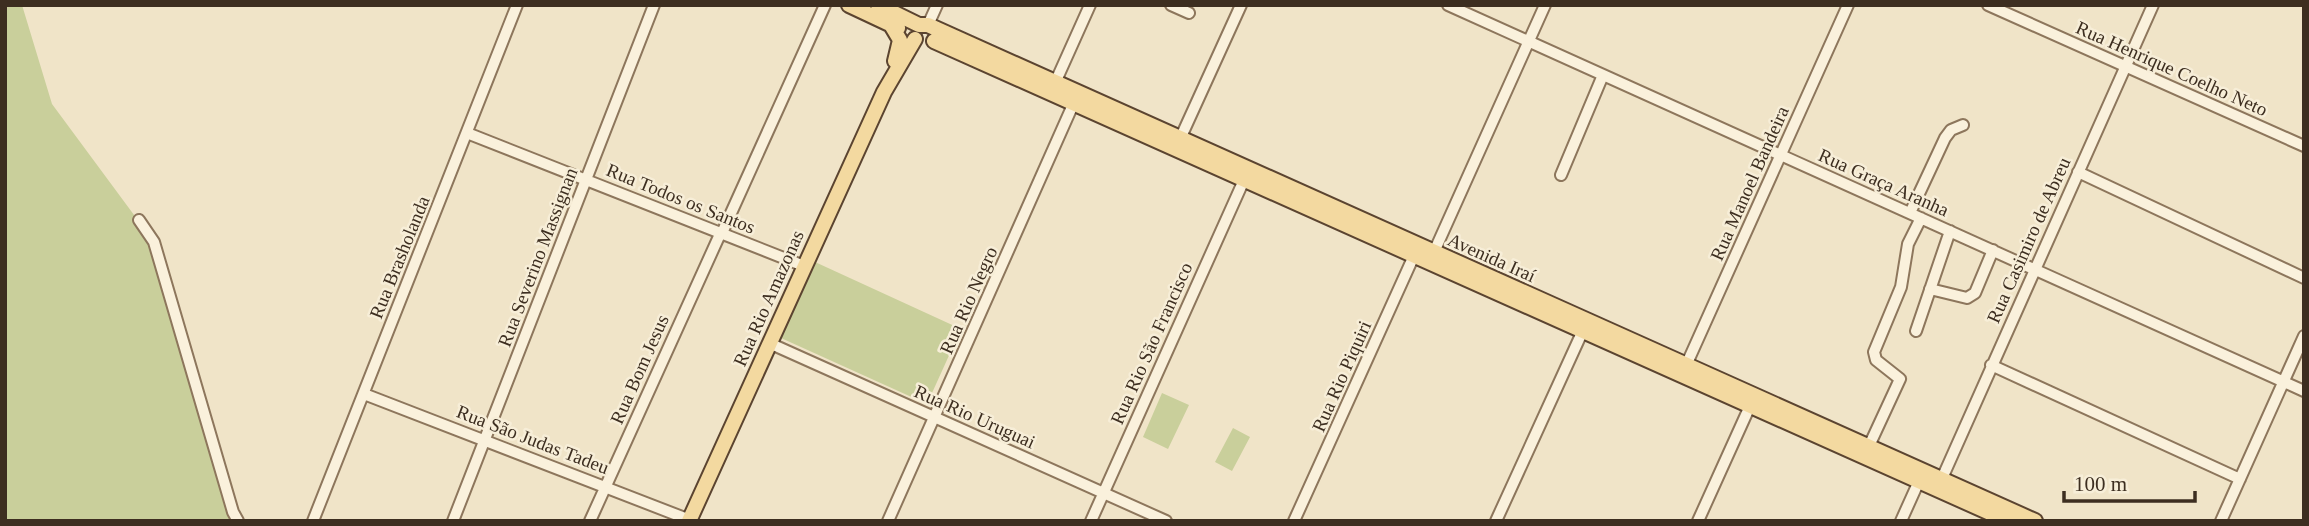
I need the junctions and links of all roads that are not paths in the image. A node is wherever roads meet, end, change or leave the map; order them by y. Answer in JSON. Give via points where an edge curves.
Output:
{"nodes":[{"id":1,"x":517,"y":5,"type":"edge"},
{"id":2,"x":654,"y":5,"type":"edge"},
{"id":3,"x":825,"y":5,"type":"edge"},
{"id":4,"x":849,"y":5,"type":"edge"},
{"id":5,"x":878,"y":5,"type":"edge"},
{"id":6,"x":937,"y":5,"type":"edge"},
{"id":7,"x":1090,"y":5,"type":"edge"},
{"id":8,"x":1171,"y":5,"type":"edge"},
{"id":9,"x":1241,"y":5,"type":"edge"},
{"id":10,"x":1448,"y":5,"type":"edge"},
{"id":11,"x":1545,"y":5,"type":"edge"},
{"id":12,"x":1848,"y":5,"type":"edge"},
{"id":13,"x":1988,"y":5,"type":"edge"},
{"id":14,"x":2153,"y":5,"type":"edge"},
{"id":15,"x":1189,"y":13,"type":"dead end"},
{"id":16,"x":891,"y":24,"type":"junction"},
{"id":17,"x":924,"y":34,"type":"junction"},
{"id":18,"x":1529,"y":41,"type":"junction"},
{"id":19,"x":2126,"y":65,"type":"junction"},
{"id":20,"x":1603,"y":75,"type":"junction"},
{"id":21,"x":1055,"y":83,"type":"junction"},
{"id":22,"x":884,"y":92,"type":"junction"},
{"id":23,"x":1076,"y":99,"type":"junction"},
{"id":24,"x":1963,"y":125,"type":"dead end"},
{"id":25,"x":467,"y":133,"type":"junction"},
{"id":26,"x":1180,"y":139,"type":"junction"},
{"id":27,"x":2304,"y":146,"type":"edge"},
{"id":28,"x":1781,"y":155,"type":"junction"},
{"id":29,"x":2078,"y":172,"type":"junction"},
{"id":30,"x":1561,"y":175,"type":"dead end"},
{"id":31,"x":586,"y":179,"type":"junction"},
{"id":32,"x":1244,"y":180,"type":"junction"},
{"id":33,"x":1267,"y":184,"type":"junction"},
{"id":34,"x":1915,"y":215,"type":"junction"},
{"id":35,"x":139,"y":220,"type":"dead end"},
{"id":36,"x":1950,"y":231,"type":"junction"},
{"id":37,"x":722,"y":233,"type":"junction"},
{"id":38,"x":1993,"y":250,"type":"junction"},
{"id":39,"x":1417,"y":251,"type":"junction"},
{"id":40,"x":1434,"y":252,"type":"junction"},
{"id":41,"x":804,"y":266,"type":"junction"},
{"id":42,"x":2034,"y":269,"type":"junction"},
{"id":43,"x":2304,"y":278,"type":"edge"},
{"id":44,"x":1930,"y":289,"type":"junction"},
{"id":45,"x":1561,"y":315,"type":"junction"},
{"id":46,"x":1585,"y":326,"type":"junction"},
{"id":47,"x":1916,"y":331,"type":"dead end"},
{"id":48,"x":2304,"y":336,"type":"edge"},
{"id":49,"x":769,"y":343,"type":"junction"},
{"id":50,"x":1992,"y":365,"type":"junction"},
{"id":51,"x":1683,"y":370,"type":"junction"},
{"id":52,"x":2283,"y":381,"type":"junction"},
{"id":53,"x":1710,"y":382,"type":"junction"},
{"id":54,"x":2304,"y":391,"type":"edge"},
{"id":55,"x":364,"y":394,"type":"junction"},
{"id":56,"x":1750,"y":406,"type":"junction"},
{"id":57,"x":935,"y":416,"type":"junction"},
{"id":58,"x":486,"y":439,"type":"junction"},
{"id":59,"x":1869,"y":446,"type":"junction"},
{"id":60,"x":2240,"y":479,"type":"junction"},
{"id":61,"x":1919,"y":481,"type":"junction"},
{"id":62,"x":1939,"y":484,"type":"junction"},
{"id":63,"x":606,"y":486,"type":"junction"},
{"id":64,"x":1103,"y":493,"type":"junction"},
{"id":65,"x":690,"y":520,"type":"edge"},
{"id":66,"x":238,"y":521,"type":"edge"},
{"id":67,"x":313,"y":521,"type":"edge"},
{"id":68,"x":453,"y":521,"type":"edge"},
{"id":69,"x":590,"y":521,"type":"edge"},
{"id":70,"x":888,"y":521,"type":"edge"},
{"id":71,"x":1091,"y":521,"type":"edge"},
{"id":72,"x":1166,"y":521,"type":"edge"},
{"id":73,"x":1294,"y":521,"type":"edge"},
{"id":74,"x":1496,"y":521,"type":"edge"},
{"id":75,"x":1698,"y":521,"type":"edge"},
{"id":76,"x":1901,"y":521,"type":"edge"},
{"id":77,"x":2008,"y":521,"type":"edge"},
{"id":78,"x":2035,"y":521,"type":"edge"},
{"id":79,"x":2221,"y":521,"type":"edge"}],
"edges":[{"from":1,"to":25,"type":"street","name":"Rua Brasholanda"},
{"from":2,"to":31,"type":"street","name":"Rua Severino Massignan"},
{"from":3,"to":37,"type":"street","name":"Rua Bom Jesus"},
{"from":4,"to":16,"type":"main road","name":"Avenida Iraí"},
{"from":5,"to":17,"type":"main road","name":"Avenida Iraí"},
{"from":6,"to":17,"type":"street"},
{"from":7,"to":21,"type":"street"},
{"from":8,"to":15,"type":"street"},
{"from":9,"to":26,"type":"street"},
{"from":10,"to":18,"type":"street","name":"Rua Graça Aranha"},
{"from":11,"to":18,"type":"street"},
{"from":12,"to":28,"type":"street","name":"Rua Manoel Bandeira"},
{"from":13,"to":19,"type":"street","name":"Rua Henrique Coelho Neto"},
{"from":14,"to":19,"type":"street","name":"Rua Casimiro de Abreu"},
{"from":16,"to":17,"type":"main road","name":"Avenida Iraí"},
{"from":16,"to":22,"type":"main road","via":[[900,40],[899,50]]},
{"from":17,"to":21,"type":"main road","name":"Avenida Iraí"},
{"from":17,"to":22,"type":"main road","name":"Rua Rio Amazonas"},
{"from":17,"to":23,"type":"main road","name":"Avenida Iraí"},
{"from":18,"to":20,"type":"street","name":"Rua Graça Aranha"},
{"from":18,"to":40,"type":"street"},
{"from":19,"to":27,"type":"street","name":"Rua Henrique Coelho Neto"},
{"from":19,"to":29,"type":"street","name":"Rua Casimiro de Abreu"},
{"from":20,"to":28,"type":"street","name":"Rua Graça Aranha"},
{"from":20,"to":30,"type":"street"},
{"from":21,"to":23,"type":"main road","name":"Avenida Iraí"},
{"from":22,"to":41,"type":"main road","name":"Rua Rio Amazonas"},
{"from":23,"to":26,"type":"main road","name":"Avenida Iraí"},
{"from":23,"to":32,"type":"main road","name":"Avenida Iraí"},
{"from":23,"to":57,"type":"street","name":"Rua Rio Negro"},
{"from":24,"to":34,"type":"street","via":[[1945,138]]},
{"from":25,"to":31,"type":"street","name":"Rua Todos os Santos"},
{"from":25,"to":55,"type":"street","name":"Rua Brasholanda"},
{"from":26,"to":33,"type":"main road","name":"Avenida Iraí"},
{"from":28,"to":34,"type":"street","name":"Rua Graça Aranha"},
{"from":28,"to":51,"type":"street","name":"Rua Manoel Bandeira"},
{"from":29,"to":42,"type":"street","name":"Rua Casimiro de Abreu"},
{"from":29,"to":43,"type":"street"},
{"from":31,"to":37,"type":"street","name":"Rua Todos os Santos"},
{"from":31,"to":58,"type":"street","name":"Rua Severino Massignan"},
{"from":32,"to":33,"type":"main road","name":"Avenida Iraí"},
{"from":32,"to":64,"type":"street","name":"Rua Rio São Francisco"},
{"from":33,"to":39,"type":"main road","name":"Avenida Iraí"},
{"from":34,"to":36,"type":"street","name":"Rua Graça Aranha"},
{"from":34,"to":59,"type":"street","via":[[1901,287],[1874,352],[1876,360],[1900,379]]},
{"from":35,"to":66,"type":"street","via":[[154,242]]},
{"from":36,"to":38,"type":"street","name":"Rua Graça Aranha","via":[[1965,233]]},
{"from":36,"to":44,"type":"street"},
{"from":37,"to":41,"type":"street","name":"Rua Todos os Santos"},
{"from":37,"to":63,"type":"street","name":"Rua Bom Jesus"},
{"from":38,"to":42,"type":"street","name":"Rua Graça Aranha"},
{"from":38,"to":44,"type":"street","via":[[1975,293],[1967,298]]},
{"from":39,"to":40,"type":"main road","name":"Avenida Iraí"},
{"from":39,"to":45,"type":"main road","name":"Avenida Iraí"},
{"from":39,"to":73,"type":"street","name":"Rua Rio Piquiri"},
{"from":40,"to":45,"type":"main road","name":"Avenida Iraí"},
{"from":41,"to":49,"type":"main road","name":"Rua Rio Amazonas"},
{"from":42,"to":50,"type":"street","name":"Rua Casimiro de Abreu"},
{"from":42,"to":52,"type":"street","name":"Rua Graça Aranha"},
{"from":44,"to":47,"type":"street"},
{"from":45,"to":46,"type":"main road","name":"Avenida Iraí"},
{"from":46,"to":51,"type":"main road","name":"Avenida Iraí"},
{"from":46,"to":74,"type":"street"},
{"from":48,"to":52,"type":"street"},
{"from":49,"to":57,"type":"street","name":"Rua Rio Uruguai"},
{"from":49,"to":65,"type":"main road","name":"Rua Rio Amazonas"},
{"from":50,"to":60,"type":"street"},
{"from":50,"to":62,"type":"street","name":"Rua Casimiro de Abreu"},
{"from":51,"to":53,"type":"main road","name":"Avenida Iraí"},
{"from":52,"to":54,"type":"street","name":"Rua Graça Aranha"},
{"from":52,"to":60,"type":"street"},
{"from":53,"to":56,"type":"main road","name":"Avenida Iraí"},
{"from":53,"to":59,"type":"main road","name":"Avenida Iraí"},
{"from":55,"to":58,"type":"street","name":"Rua São Judas Tadeu"},
{"from":55,"to":67,"type":"street","name":"Rua Brasholanda"},
{"from":56,"to":61,"type":"main road","name":"Avenida Iraí"},
{"from":56,"to":75,"type":"street"},
{"from":57,"to":64,"type":"street","name":"Rua Rio Uruguai"},
{"from":57,"to":70,"type":"street","name":"Rua Rio Negro"},
{"from":58,"to":63,"type":"street","name":"Rua São Judas Tadeu"},
{"from":58,"to":68,"type":"street","name":"Rua Severino Massignan"},
{"from":59,"to":62,"type":"main road","name":"Avenida Iraí"},
{"from":60,"to":79,"type":"street"},
{"from":61,"to":62,"type":"main road","name":"Avenida Iraí"},
{"from":61,"to":76,"type":"street"},
{"from":62,"to":77,"type":"main road","name":"Avenida Iraí"},
{"from":62,"to":78,"type":"main road","name":"Avenida Iraí"},
{"from":63,"to":65,"type":"street","name":"Rua São Judas Tadeu"},
{"from":63,"to":69,"type":"street","name":"Rua Bom Jesus"},
{"from":64,"to":71,"type":"street","name":"Rua Rio São Francisco"},
{"from":64,"to":72,"type":"street","name":"Rua Rio Uruguai"}]}
